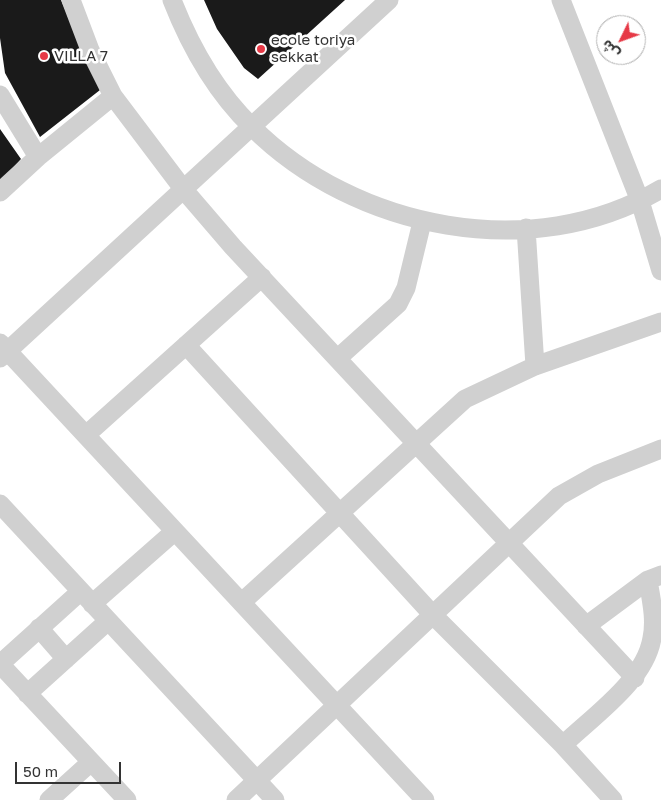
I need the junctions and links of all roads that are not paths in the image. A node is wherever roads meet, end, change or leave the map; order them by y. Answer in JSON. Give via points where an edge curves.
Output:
{"nodes":[{"id":1,"x":71,"y":0,"type":"edge"},
{"id":2,"x":172,"y":0,"type":"edge"},
{"id":3,"x":388,"y":0,"type":"edge"},
{"id":4,"x":561,"y":0,"type":"edge"},
{"id":5,"x":0,"y":95,"type":"edge"},
{"id":6,"x":113,"y":96,"type":"junction"},
{"id":7,"x":252,"y":127,"type":"junction"},
{"id":8,"x":38,"y":157,"type":"junction"},
{"id":9,"x":661,"y":189,"type":"edge"},
{"id":10,"x":184,"y":190,"type":"junction"},
{"id":11,"x":0,"y":192,"type":"edge"},
{"id":12,"x":640,"y":201,"type":"junction"},
{"id":13,"x":422,"y":222,"type":"junction"},
{"id":14,"x":526,"y":228,"type":"junction"},
{"id":15,"x":661,"y":271,"type":"edge"},
{"id":16,"x":262,"y":277,"type":"junction"},
{"id":17,"x":661,"y":322,"type":"edge"},
{"id":18,"x":186,"y":345,"type":"junction"},
{"id":19,"x":2,"y":351,"type":"edge"},
{"id":20,"x":338,"y":358,"type":"junction"},
{"id":21,"x":535,"y":366,"type":"junction"},
{"id":22,"x":86,"y":435,"type":"junction"},
{"id":23,"x":416,"y":443,"type":"junction"},
{"id":24,"x":661,"y":450,"type":"edge"},
{"id":25,"x":0,"y":504,"type":"edge"},
{"id":26,"x":340,"y":512,"type":"junction"},
{"id":27,"x":175,"y":531,"type":"junction"},
{"id":28,"x":509,"y":542,"type":"junction"},
{"id":29,"x":654,"y":578,"type":"edge"},
{"id":30,"x":87,"y":597,"type":"junction"},
{"id":31,"x":242,"y":602,"type":"junction"},
{"id":32,"x":432,"y":614,"type":"junction"},
{"id":33,"x":108,"y":621,"type":"junction"},
{"id":34,"x":586,"y":626,"type":"junction"},
{"id":35,"x":39,"y":628,"type":"junction"},
{"id":36,"x":66,"y":659,"type":"junction"},
{"id":37,"x":0,"y":664,"type":"edge"},
{"id":38,"x":634,"y":678,"type":"junction"},
{"id":39,"x":27,"y":694,"type":"junction"},
{"id":40,"x":338,"y":706,"type":"junction"},
{"id":41,"x":563,"y":745,"type":"junction"},
{"id":42,"x":91,"y":762,"type":"junction"},
{"id":43,"x":257,"y":781,"type":"junction"},
{"id":44,"x":49,"y":800,"type":"edge"},
{"id":45,"x":127,"y":800,"type":"edge"},
{"id":46,"x":236,"y":800,"type":"edge"},
{"id":47,"x":275,"y":800,"type":"edge"},
{"id":48,"x":425,"y":800,"type":"edge"},
{"id":49,"x":613,"y":800,"type":"edge"}],
"edges":[{"from":1,"to":6,"type":"street","via":[[90,50]]},
{"from":2,"to":7,"type":"street","via":[[196,53],[217,86]]},
{"from":3,"to":7,"type":"street"},
{"from":4,"to":12,"type":"street"},
{"from":5,"to":8,"type":"street"},
{"from":6,"to":8,"type":"street"},
{"from":6,"to":10,"type":"street"},
{"from":7,"to":10,"type":"street"},
{"from":7,"to":13,"type":"street","via":[[280,152],[324,181],[372,204]]},
{"from":8,"to":11,"type":"street"},
{"from":9,"to":12,"type":"street"},
{"from":10,"to":16,"type":"street"},
{"from":10,"to":19,"type":"street"},
{"from":12,"to":14,"type":"street","via":[[595,216]]},
{"from":12,"to":15,"type":"street"},
{"from":13,"to":14,"type":"street","via":[[474,229]]},
{"from":13,"to":20,"type":"street","via":[[406,288],[398,304]]},
{"from":14,"to":21,"type":"street"},
{"from":16,"to":18,"type":"street"},
{"from":16,"to":20,"type":"street"},
{"from":17,"to":21,"type":"street"},
{"from":18,"to":22,"type":"street"},
{"from":18,"to":26,"type":"street"},
{"from":19,"to":22,"type":"street"},
{"from":20,"to":23,"type":"street"},
{"from":21,"to":23,"type":"street","via":[[465,399]]},
{"from":22,"to":27,"type":"street"},
{"from":23,"to":26,"type":"street"},
{"from":23,"to":28,"type":"street"},
{"from":24,"to":28,"type":"street","via":[[574,486],[558,496]]},
{"from":25,"to":30,"type":"street"},
{"from":26,"to":31,"type":"street"},
{"from":26,"to":32,"type":"street"},
{"from":27,"to":30,"type":"street"},
{"from":27,"to":31,"type":"street"},
{"from":28,"to":32,"type":"street"},
{"from":28,"to":34,"type":"street"},
{"from":29,"to":34,"type":"street"},
{"from":29,"to":38,"type":"street","via":[[652,638]]},
{"from":30,"to":33,"type":"street"},
{"from":30,"to":35,"type":"street"},
{"from":31,"to":40,"type":"street"},
{"from":32,"to":40,"type":"street"},
{"from":32,"to":41,"type":"street"},
{"from":33,"to":36,"type":"street"},
{"from":33,"to":43,"type":"street"},
{"from":34,"to":38,"type":"street"},
{"from":35,"to":36,"type":"street"},
{"from":35,"to":37,"type":"street"},
{"from":36,"to":39,"type":"street"},
{"from":37,"to":39,"type":"street"},
{"from":38,"to":41,"type":"street"},
{"from":39,"to":42,"type":"street"},
{"from":40,"to":43,"type":"street"},
{"from":40,"to":48,"type":"street"},
{"from":41,"to":49,"type":"street"},
{"from":42,"to":44,"type":"street"},
{"from":42,"to":45,"type":"street"},
{"from":43,"to":46,"type":"street"},
{"from":43,"to":47,"type":"street"}]}
